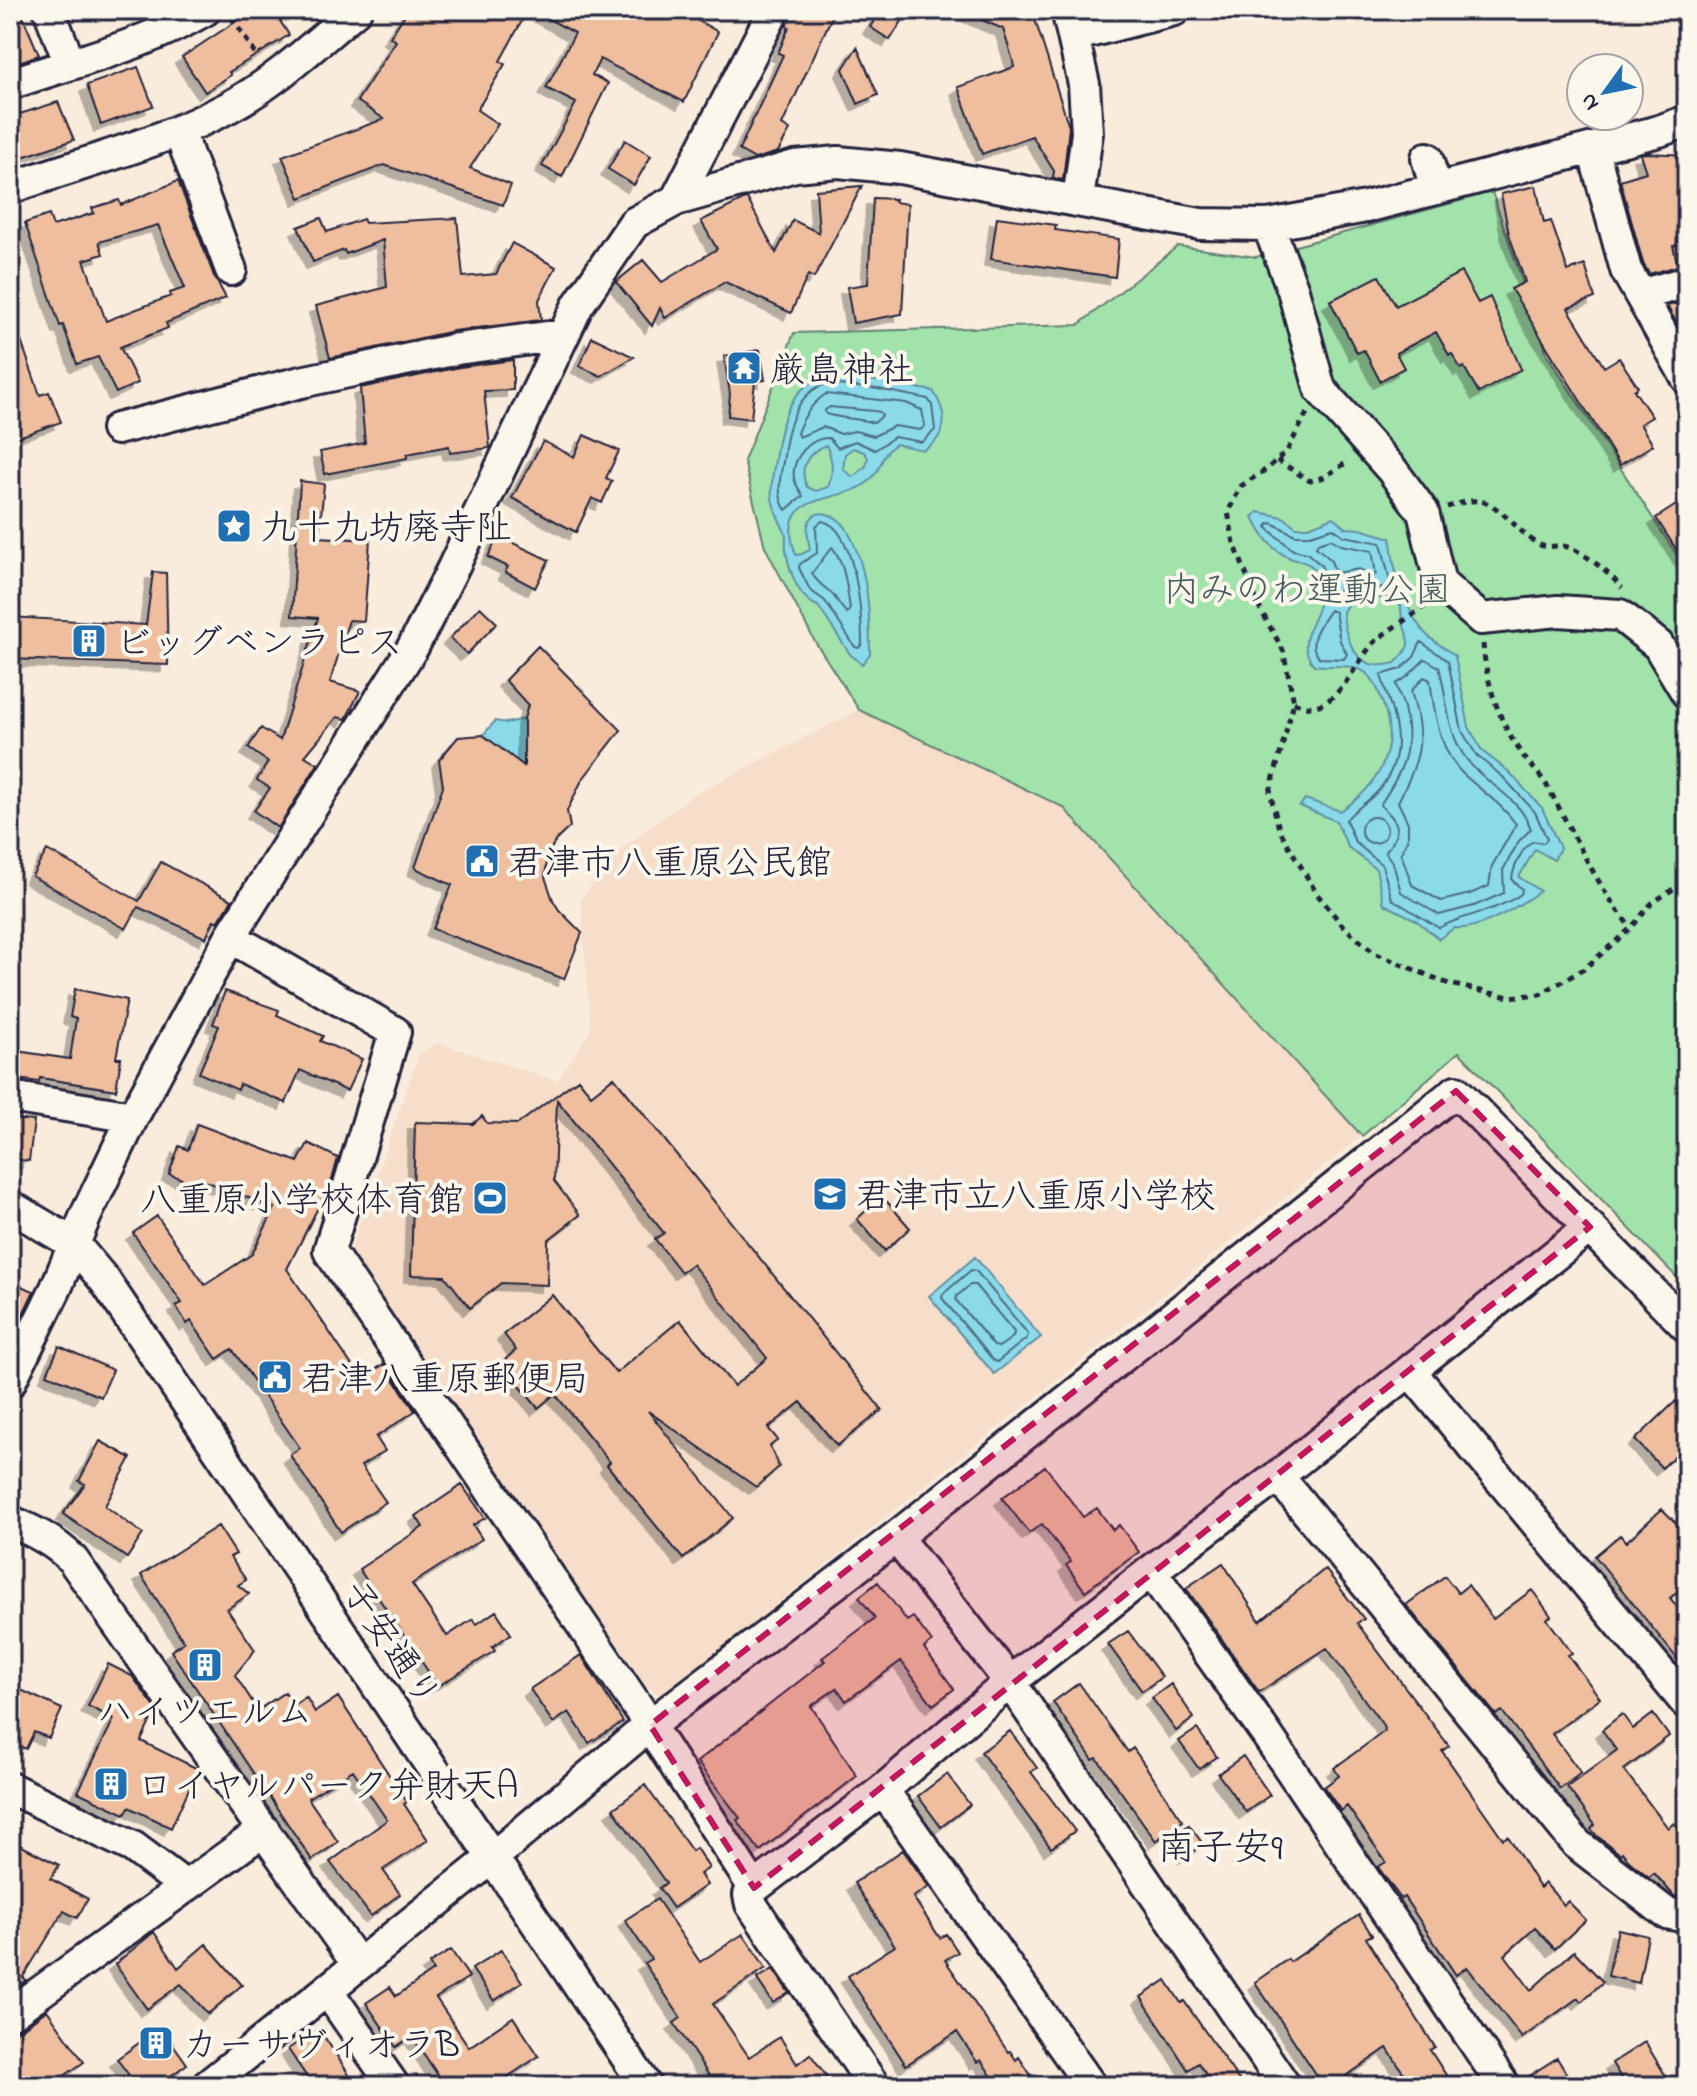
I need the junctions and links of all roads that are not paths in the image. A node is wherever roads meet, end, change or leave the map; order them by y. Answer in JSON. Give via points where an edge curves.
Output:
{"nodes":[{"id":1,"x":49,"y":10,"type":"edge"},
{"id":2,"x":205,"y":10,"type":"edge"},
{"id":3,"x":356,"y":10,"type":"edge"},
{"id":4,"x":774,"y":10,"type":"edge"},
{"id":5,"x":1174,"y":10,"type":"edge"},
{"id":6,"x":1070,"y":23,"type":"edge"},
{"id":7,"x":70,"y":64,"type":"junction"},
{"id":8,"x":10,"y":84,"type":"edge"},
{"id":9,"x":1687,"y":121,"type":"edge"},
{"id":10,"x":179,"y":131,"type":"junction"},
{"id":11,"x":1593,"y":149,"type":"junction"},
{"id":12,"x":1427,"y":158,"type":"dead end"},
{"id":13,"x":10,"y":188,"type":"edge"},
{"id":14,"x":1436,"y":189,"type":"junction"},
{"id":15,"x":676,"y":200,"type":"junction"},
{"id":16,"x":1078,"y":201,"type":"junction"},
{"id":17,"x":1268,"y":225,"type":"junction"},
{"id":18,"x":231,"y":270,"type":"dead end"},
{"id":19,"x":1687,"y":282,"type":"edge"},
{"id":20,"x":1640,"y":295,"type":"junction"},
{"id":21,"x":562,"y":335,"type":"junction"},
{"id":22,"x":1687,"y":378,"type":"edge"},
{"id":23,"x":117,"y":429,"type":"dead end"},
{"id":24,"x":1687,"y":693,"type":"edge"},
{"id":25,"x":230,"y":937,"type":"junction"},
{"id":26,"x":10,"y":1097,"type":"edge"},
{"id":27,"x":133,"y":1117,"type":"junction"},
{"id":28,"x":10,"y":1206,"type":"edge"},
{"id":29,"x":1590,"y":1227,"type":"junction"},
{"id":30,"x":74,"y":1244,"type":"junction"},
{"id":31,"x":1687,"y":1327,"type":"edge"},
{"id":32,"x":1410,"y":1371,"type":"junction"},
{"id":33,"x":10,"y":1382,"type":"edge"},
{"id":34,"x":1278,"y":1476,"type":"junction"},
{"id":35,"x":10,"y":1521,"type":"edge"},
{"id":36,"x":896,"y":1537,"type":"junction"},
{"id":37,"x":1151,"y":1571,"type":"junction"},
{"id":38,"x":1010,"y":1682,"type":"junction"},
{"id":39,"x":1687,"y":1704,"type":"edge"},
{"id":40,"x":650,"y":1725,"type":"junction"},
{"id":41,"x":10,"y":1788,"type":"edge"},
{"id":42,"x":883,"y":1790,"type":"junction"},
{"id":43,"x":264,"y":1830,"type":"junction"},
{"id":44,"x":492,"y":1858,"type":"junction"},
{"id":45,"x":185,"y":1886,"type":"junction"},
{"id":46,"x":754,"y":1888,"type":"junction"},
{"id":47,"x":1683,"y":1921,"type":"edge"},
{"id":48,"x":358,"y":1965,"type":"junction"},
{"id":49,"x":327,"y":1990,"type":"junction"},
{"id":50,"x":10,"y":2014,"type":"edge"},
{"id":51,"x":212,"y":2084,"type":"edge"},
{"id":52,"x":394,"y":2086,"type":"edge"},
{"id":53,"x":646,"y":2086,"type":"edge"},
{"id":54,"x":874,"y":2086,"type":"edge"},
{"id":55,"x":1091,"y":2086,"type":"edge"},
{"id":56,"x":1285,"y":2086,"type":"edge"},
{"id":57,"x":1504,"y":2086,"type":"edge"}],
"edges":[{"from":1,"to":7,"type":"street"},
{"from":2,"to":7,"type":"street","via":[[118,51]]},
{"from":3,"to":10,"type":"street","via":[[285,70]]},
{"from":4,"to":15,"type":"street"},
{"from":5,"to":6,"type":"street"},
{"from":6,"to":16,"type":"street","via":[[1084,84],[1087,133]]},
{"from":7,"to":8,"type":"street"},
{"from":9,"to":11,"type":"street"},
{"from":10,"to":13,"type":"street"},
{"from":10,"to":18,"type":"street"},
{"from":11,"to":14,"type":"street"},
{"from":11,"to":20,"type":"street","via":[[1626,270]]},
{"from":12,"to":14,"type":"street"},
{"from":14,"to":17,"type":"street"},
{"from":15,"to":16,"type":"street","via":[[795,166],[838,162],[900,168]]},
{"from":15,"to":21,"type":"street","via":[[634,223]]},
{"from":16,"to":17,"type":"street","via":[[1200,224],[1231,213]]},
{"from":17,"to":24,"type":"street","via":[[1293,290],[1320,389],[1423,512],[1440,583],[1481,619],[1558,611],[1620,615],[1658,645]]},
{"from":19,"to":20,"type":"street"},
{"from":20,"to":22,"type":"street"},
{"from":21,"to":23,"type":"street","via":[[443,352]]},
{"from":21,"to":25,"type":"street","via":[[413,647]]},
{"from":25,"to":27,"type":"street"},
{"from":25,"to":40,"type":"street","via":[[395,1032],[329,1251]]},
{"from":26,"to":27,"type":"street"},
{"from":27,"to":30,"type":"street"},
{"from":28,"to":30,"type":"street","name":"子安通り"},
{"from":29,"to":31,"type":"street"},
{"from":29,"to":32,"type":"street"},
{"from":29,"to":36,"type":"street","via":[[1456,1091]]},
{"from":30,"to":33,"type":"street"},
{"from":30,"to":44,"type":"street","name":"子安通り","via":[[105,1281]]},
{"from":32,"to":34,"type":"street"},
{"from":32,"to":39,"type":"street"},
{"from":34,"to":37,"type":"street"},
{"from":34,"to":47,"type":"street","via":[[1577,1844]]},
{"from":35,"to":43,"type":"street","via":[[59,1546],[72,1559]]},
{"from":36,"to":38,"type":"street"},
{"from":36,"to":40,"type":"street"},
{"from":37,"to":38,"type":"street"},
{"from":37,"to":57,"type":"street"},
{"from":38,"to":42,"type":"street"},
{"from":38,"to":56,"type":"street"},
{"from":40,"to":44,"type":"street"},
{"from":40,"to":46,"type":"street"},
{"from":41,"to":45,"type":"street","via":[[133,1847]]},
{"from":42,"to":46,"type":"street"},
{"from":42,"to":55,"type":"street"},
{"from":43,"to":45,"type":"street"},
{"from":43,"to":48,"type":"street"},
{"from":44,"to":48,"type":"street"},
{"from":44,"to":53,"type":"street","name":"子安通り"},
{"from":45,"to":50,"type":"street"},
{"from":46,"to":54,"type":"street","via":[[751,1904]]},
{"from":48,"to":49,"type":"street"},
{"from":49,"to":51,"type":"street"},
{"from":49,"to":52,"type":"street"}]}
